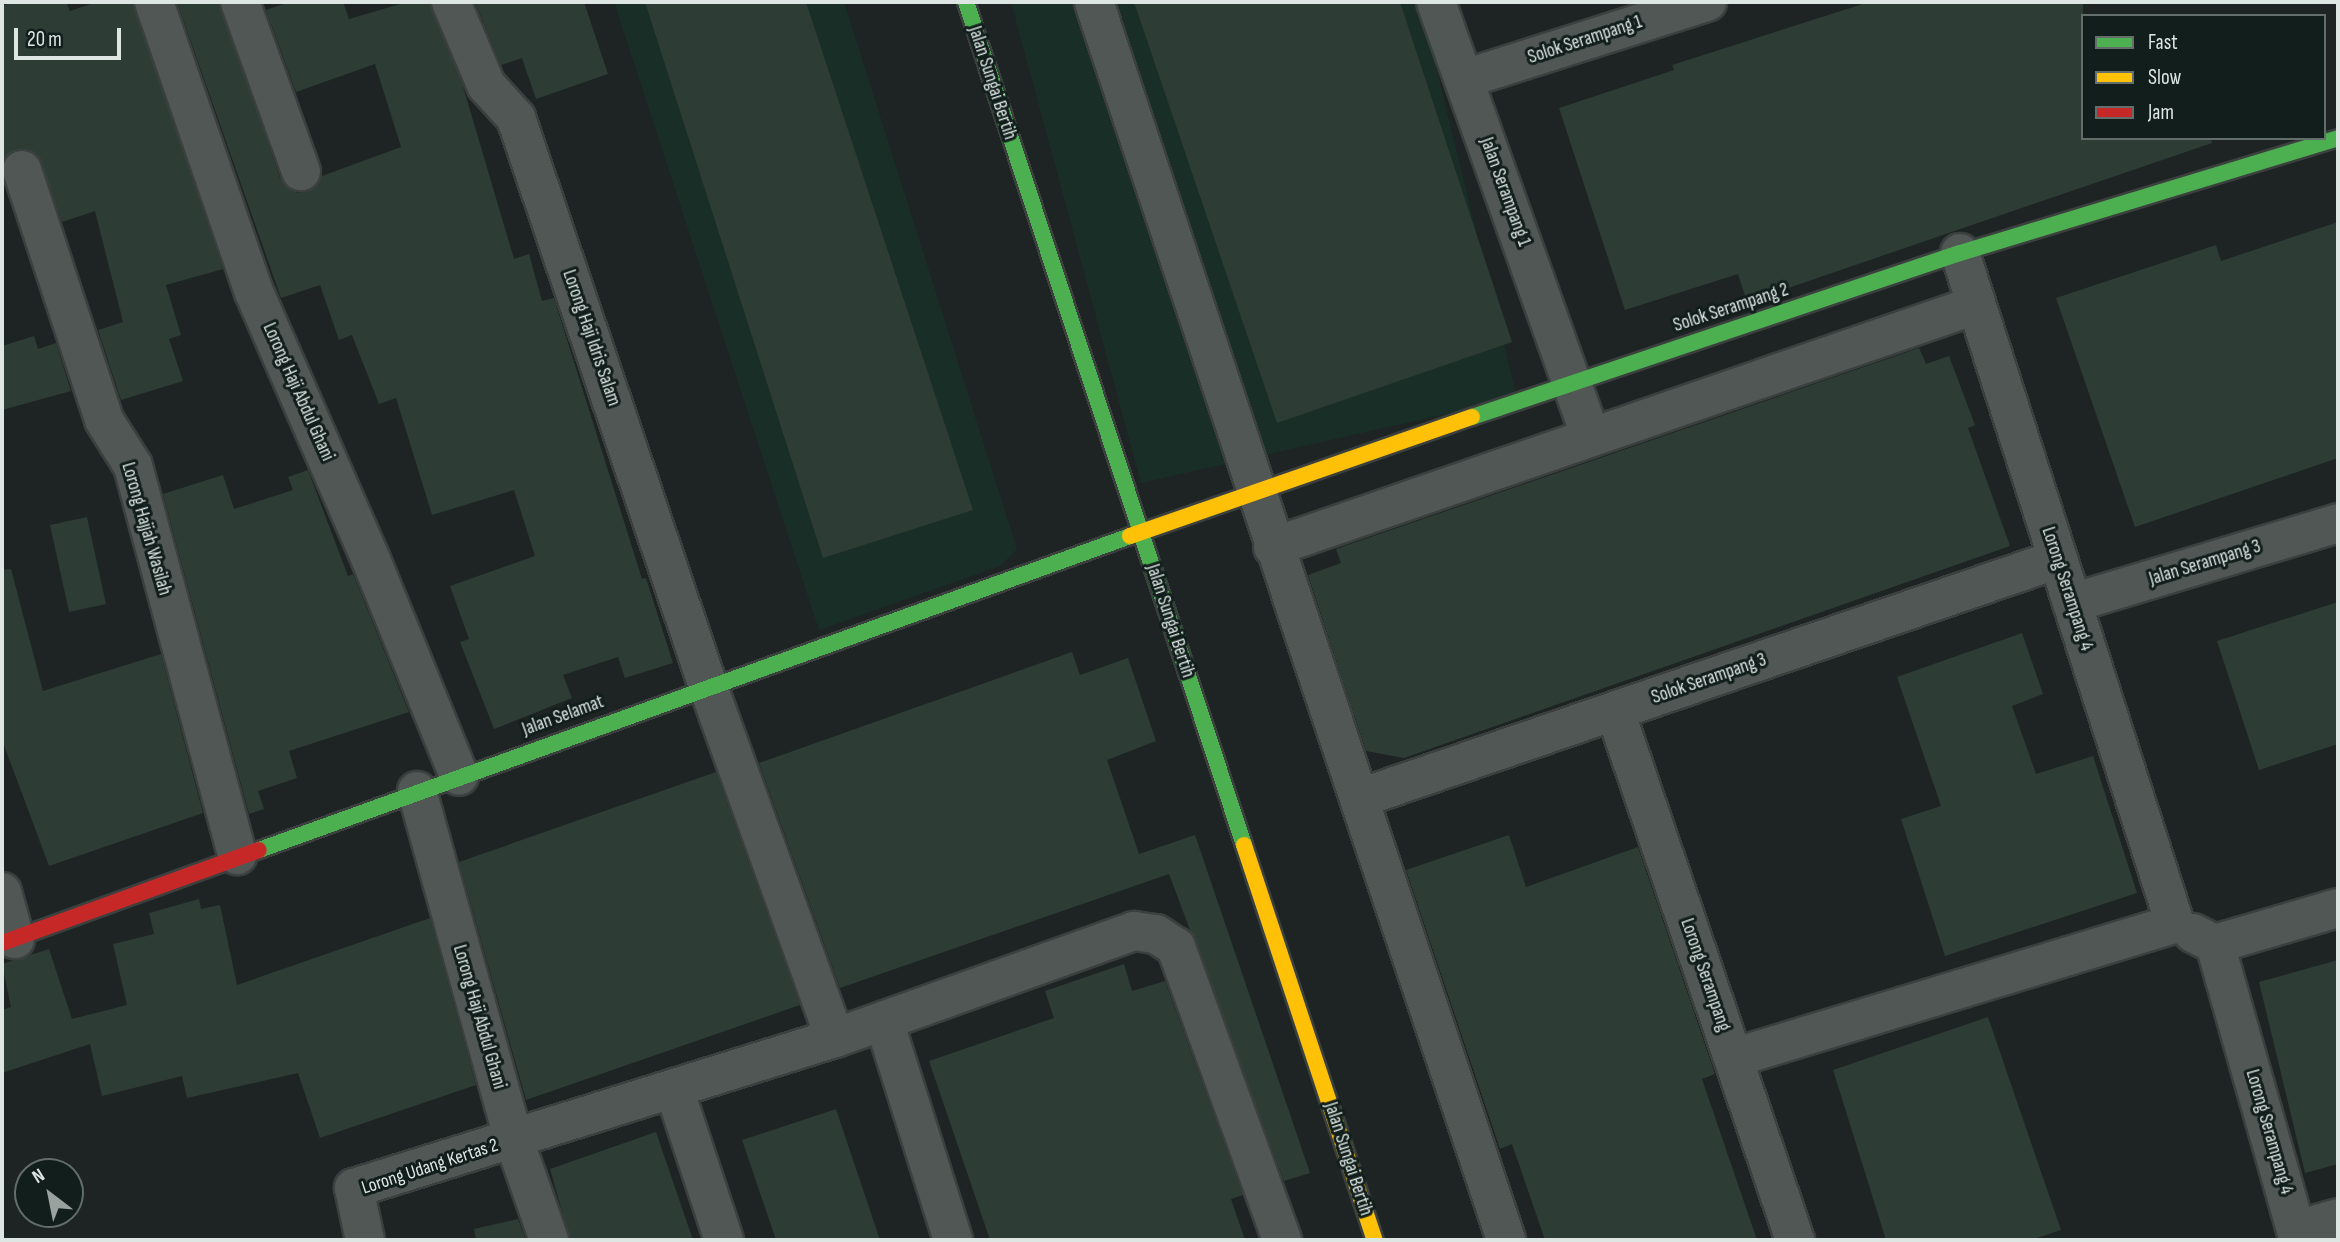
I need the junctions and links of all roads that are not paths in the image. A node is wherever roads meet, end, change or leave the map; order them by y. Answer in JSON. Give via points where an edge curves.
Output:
{"nodes":[{"id":1,"x":154,"y":2,"type":"edge"},
{"id":2,"x":240,"y":2,"type":"edge"},
{"id":3,"x":451,"y":2,"type":"edge"},
{"id":4,"x":965,"y":2,"type":"edge"},
{"id":5,"x":1094,"y":2,"type":"edge"},
{"id":6,"x":1437,"y":2,"type":"edge"},
{"id":7,"x":1707,"y":2,"type":"edge"},
{"id":8,"x":1464,"y":79,"type":"junction"},
{"id":9,"x":2338,"y":138,"type":"edge"},
{"id":10,"x":22,"y":170,"type":"dead end"},
{"id":11,"x":301,"y":172,"type":"dead end"},
{"id":12,"x":1961,"y":253,"type":"junction"},
{"id":13,"x":1976,"y":305,"type":"junction"},
{"id":14,"x":1573,"y":382,"type":"junction"},
{"id":15,"x":1591,"y":437,"type":"junction"},
{"id":16,"x":1254,"y":491,"type":"junction"},
{"id":17,"x":2338,"y":523,"type":"edge"},
{"id":18,"x":1140,"y":531,"type":"junction"},
{"id":19,"x":1273,"y":547,"type":"junction"},
{"id":20,"x":2058,"y":559,"type":"junction"},
{"id":21,"x":2072,"y":603,"type":"junction"},
{"id":22,"x":708,"y":686,"type":"junction"},
{"id":23,"x":1615,"y":710,"type":"junction"},
{"id":24,"x":458,"y":776,"type":"junction"},
{"id":25,"x":417,"y":791,"type":"junction"},
{"id":26,"x":1360,"y":798,"type":"junction"},
{"id":27,"x":237,"y":855,"type":"junction"},
{"id":28,"x":2,"y":892,"type":"edge"},
{"id":29,"x":2338,"y":908,"type":"edge"},
{"id":30,"x":2175,"y":925,"type":"junction"},
{"id":31,"x":9,"y":941,"type":"edge"},
{"id":32,"x":2216,"y":944,"type":"junction"},
{"id":33,"x":884,"y":1021,"type":"junction"},
{"id":34,"x":835,"y":1038,"type":"junction"},
{"id":35,"x":1733,"y":1058,"type":"junction"},
{"id":36,"x":674,"y":1089,"type":"junction"},
{"id":37,"x":514,"y":1140,"type":"junction"},
{"id":38,"x":2338,"y":1218,"type":"edge"},
{"id":39,"x":2298,"y":1235,"type":"edge"},
{"id":40,"x":365,"y":1240,"type":"edge"},
{"id":41,"x":549,"y":1240,"type":"edge"},
{"id":42,"x":724,"y":1240,"type":"edge"},
{"id":43,"x":953,"y":1240,"type":"edge"},
{"id":44,"x":1282,"y":1240,"type":"edge"},
{"id":45,"x":1375,"y":1240,"type":"edge"},
{"id":46,"x":1506,"y":1240,"type":"edge"},
{"id":47,"x":1795,"y":1240,"type":"edge"}],
"edges":[{"from":1,"to":24,"type":"street","name":"Lorong Haji Abdul Ghani","via":[[254,292],[372,560]]},
{"from":2,"to":11,"type":"street"},
{"from":3,"to":22,"type":"street","name":"Lorong Haji Idris Salam","via":[[486,85],[516,118]]},
{"from":4,"to":18,"type":"street","name":"Jalan Sungai Bertih"},
{"from":5,"to":16,"type":"street"},
{"from":6,"to":8,"type":"street","name":"Jalan Serampang 1"},
{"from":7,"to":8,"type":"street","name":"Solok Serampang 1"},
{"from":8,"to":14,"type":"street","name":"Jalan Serampang 1"},
{"from":9,"to":12,"type":"street","name":"Solok Serampang 2"},
{"from":10,"to":27,"type":"street","name":"Lorong Hajjah Wasilah","via":[[104,420],[133,466]]},
{"from":12,"to":13,"type":"street","name":"Lorong Serampang 4"},
{"from":12,"to":14,"type":"street","name":"Solok Serampang 2"},
{"from":13,"to":15,"type":"street"},
{"from":13,"to":20,"type":"street","name":"Lorong Serampang 4"},
{"from":14,"to":15,"type":"street","name":"Jalan Serampang 1"},
{"from":14,"to":16,"type":"street","name":"Solok Serampang 2"},
{"from":15,"to":19,"type":"street"},
{"from":16,"to":18,"type":"street","name":"Solok Serampang 2"},
{"from":16,"to":19,"type":"street"},
{"from":17,"to":21,"type":"street","name":"Jalan Serampang 3"},
{"from":18,"to":22,"type":"street","name":"Jalan Selamat"},
{"from":18,"to":45,"type":"street","name":"Jalan Sungai Bertih"},
{"from":19,"to":26,"type":"street"},
{"from":20,"to":21,"type":"street","name":"Lorong Serampang 4"},
{"from":20,"to":23,"type":"street","name":"Solok Serampang 3"},
{"from":21,"to":30,"type":"street","name":"Lorong Serampang 4"},
{"from":22,"to":24,"type":"street","name":"Jalan Selamat"},
{"from":22,"to":34,"type":"street","name":"Lorong Haji Idris Salam"},
{"from":23,"to":26,"type":"street","name":"Solok Serampang 3"},
{"from":23,"to":35,"type":"street","name":"Lorong Serampang"},
{"from":24,"to":25,"type":"street","name":"Jalan Selamat"},
{"from":25,"to":27,"type":"street","name":"Jalan Selamat"},
{"from":25,"to":37,"type":"street","name":"Lorong Haji Abdul Ghani"},
{"from":26,"to":46,"type":"street"},
{"from":27,"to":31,"type":"street","name":"Jalan Selamat"},
{"from":28,"to":31,"type":"street"},
{"from":29,"to":32,"type":"street"},
{"from":30,"to":32,"type":"street"},
{"from":30,"to":35,"type":"street"},
{"from":32,"to":39,"type":"street","name":"Lorong Serampang 4"},
{"from":33,"to":34,"type":"street"},
{"from":33,"to":43,"type":"street"},
{"from":33,"to":44,"type":"street","via":[[1134,931],[1156,934],[1176,947]]},
{"from":34,"to":36,"type":"street"},
{"from":35,"to":47,"type":"street","name":"Lorong Serampang"},
{"from":36,"to":37,"type":"street"},
{"from":36,"to":42,"type":"street"},
{"from":37,"to":40,"type":"street","name":"Lorong Udang Kertas 2","via":[[354,1188]]},
{"from":37,"to":41,"type":"street","name":"Lorong Haji Abdul Ghani"},
{"from":38,"to":39,"type":"street"}]}
